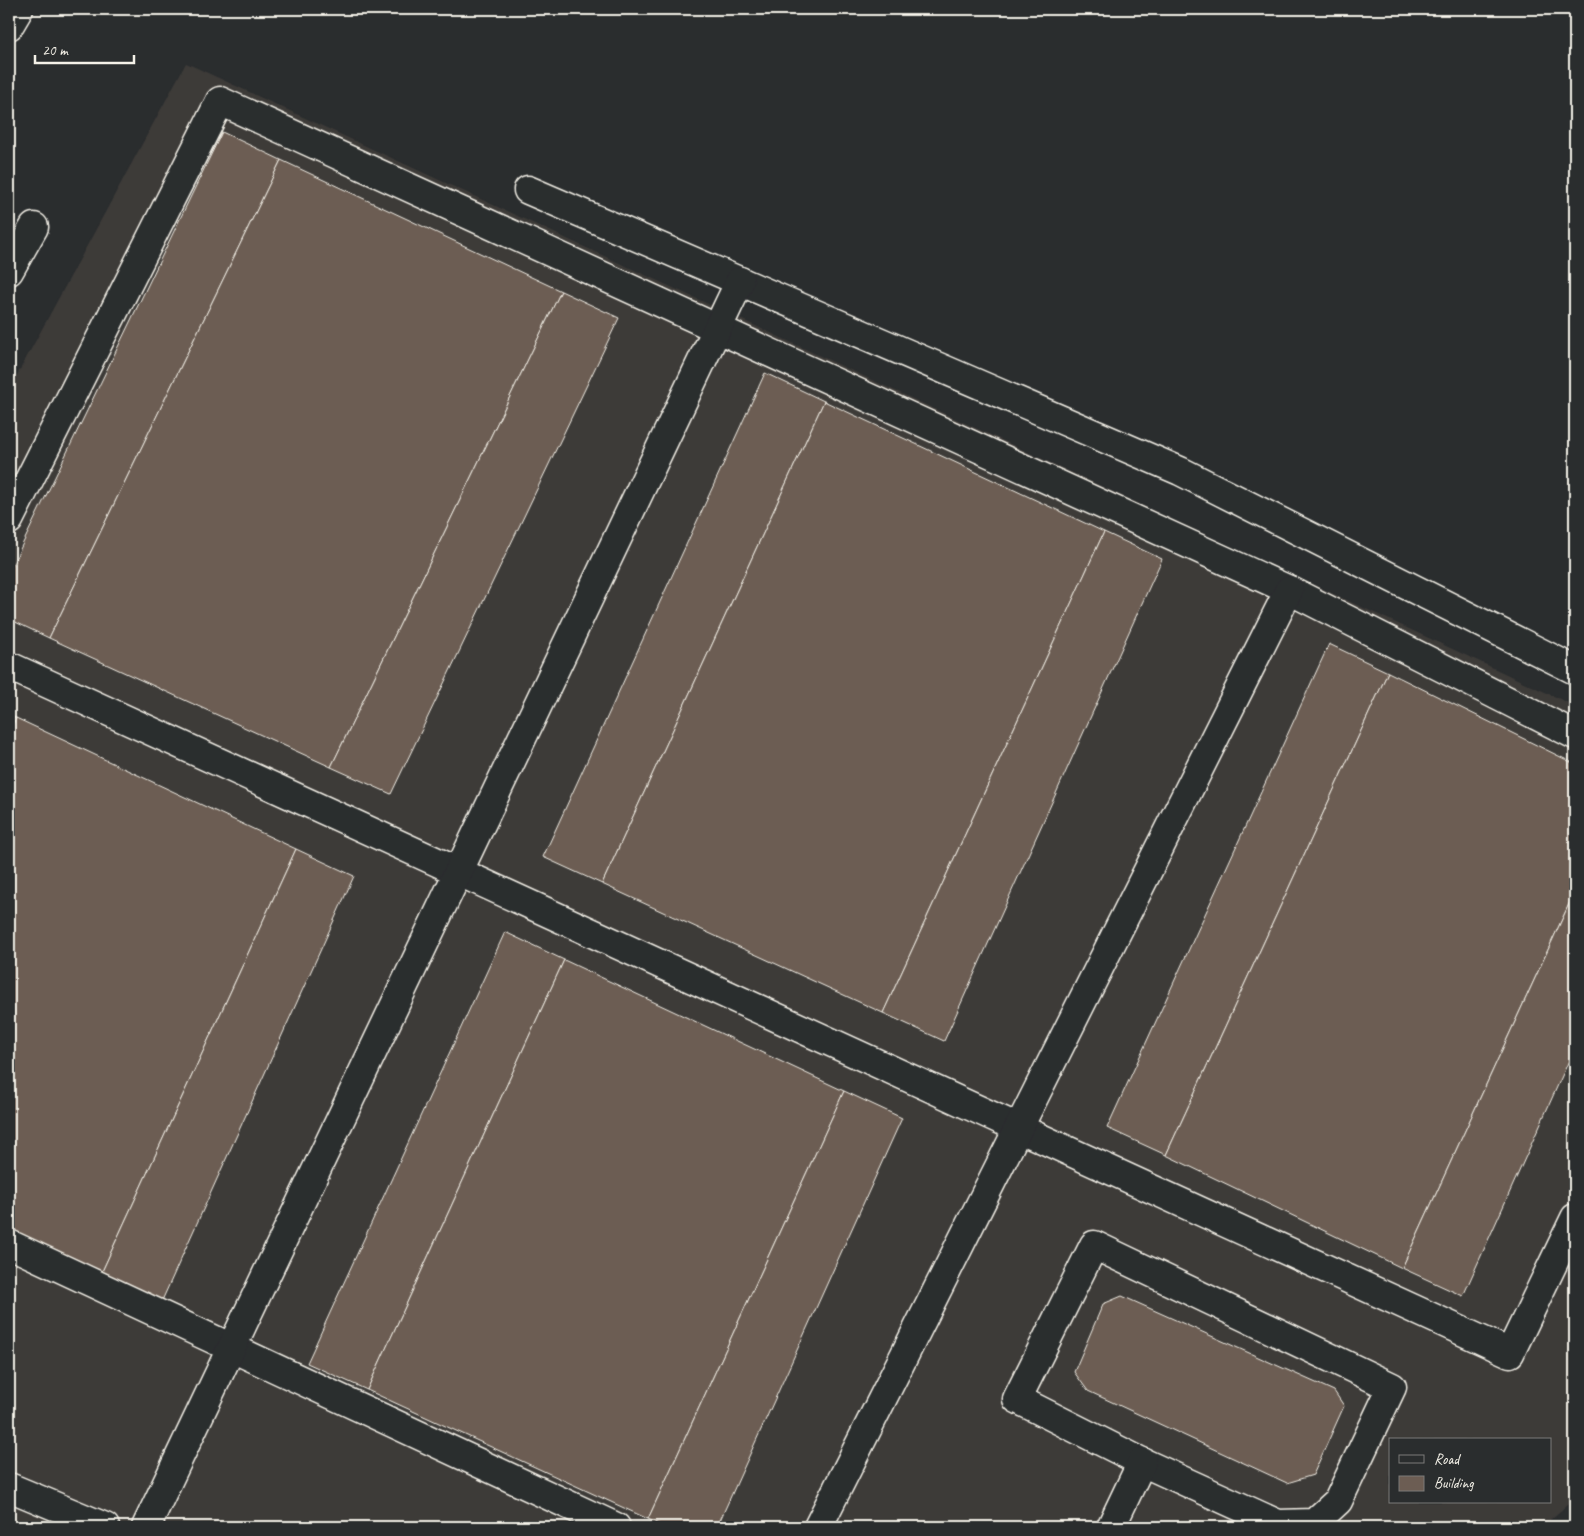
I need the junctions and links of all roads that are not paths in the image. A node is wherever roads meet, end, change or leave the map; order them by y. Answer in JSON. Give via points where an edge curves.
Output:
{"nodes":[{"id":1,"x":19,"y":9,"type":"edge"},
{"id":2,"x":9,"y":26,"type":"edge"},
{"id":3,"x":528,"y":190,"type":"dead end"},
{"id":4,"x":34,"y":227,"type":"dead end"},
{"id":5,"x":9,"y":271,"type":"edge"},
{"id":6,"x":740,"y":281,"type":"junction"},
{"id":7,"x":718,"y":329,"type":"junction"},
{"id":8,"x":9,"y":520,"type":"edge"},
{"id":9,"x":1289,"y":590,"type":"junction"},
{"id":10,"x":9,"y":666,"type":"edge"},
{"id":11,"x":1575,"y":670,"type":"edge"},
{"id":12,"x":1575,"y":735,"type":"edge"},
{"id":13,"x":458,"y":872,"type":"junction"},
{"id":14,"x":1018,"y":1128,"type":"junction"},
{"id":15,"x":1575,"y":1218,"type":"edge"},
{"id":16,"x":9,"y":1244,"type":"edge"},
{"id":17,"x":232,"y":1348,"type":"junction"},
{"id":18,"x":1142,"y":1462,"type":"junction"},
{"id":19,"x":9,"y":1487,"type":"edge"},
{"id":20,"x":105,"y":1527,"type":"edge"},
{"id":21,"x":146,"y":1527,"type":"edge"},
{"id":22,"x":616,"y":1527,"type":"edge"},
{"id":23,"x":818,"y":1527,"type":"edge"},
{"id":24,"x":1111,"y":1527,"type":"edge"}],
"edges":[{"from":1,"to":2,"type":"street"},
{"from":3,"to":6,"type":"street"},
{"from":4,"to":5,"type":"street"},
{"from":6,"to":7,"type":"street"},
{"from":6,"to":11,"type":"street","via":[[1180,471]]},
{"from":7,"to":8,"type":"street","via":[[220,101]]},
{"from":7,"to":9,"type":"street"},
{"from":7,"to":13,"type":"street"},
{"from":9,"to":12,"type":"street"},
{"from":9,"to":14,"type":"street"},
{"from":10,"to":13,"type":"street"},
{"from":13,"to":14,"type":"street"},
{"from":13,"to":17,"type":"street"},
{"from":14,"to":15,"type":"street","via":[[1510,1353]]},
{"from":14,"to":23,"type":"street"},
{"from":16,"to":17,"type":"street"},
{"from":17,"to":21,"type":"street"},
{"from":17,"to":22,"type":"street"},
{"from":18,"to":18,"type":"street","via":[[1278,1524],[1314,1523],[1338,1501],[1392,1387],[1094,1245],[1017,1399]]},
{"from":18,"to":24,"type":"street"},
{"from":19,"to":20,"type":"street"}]}
